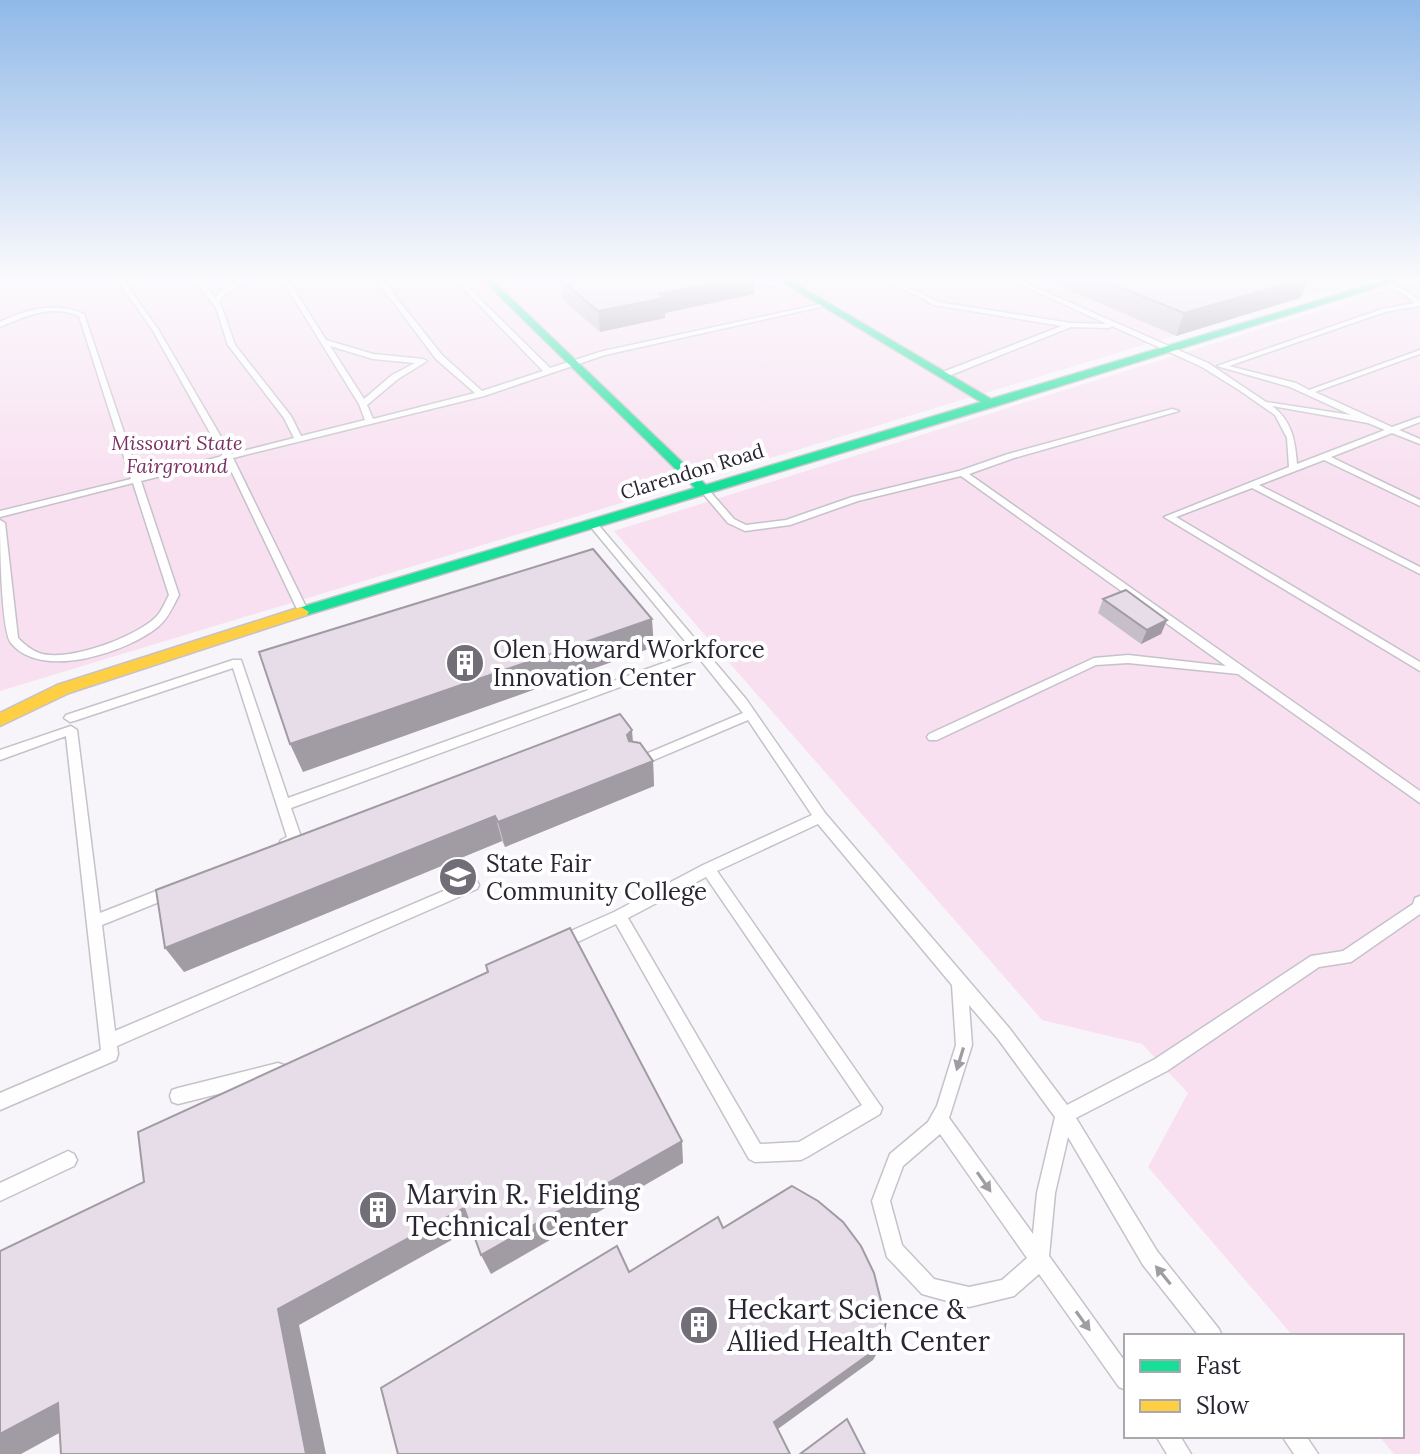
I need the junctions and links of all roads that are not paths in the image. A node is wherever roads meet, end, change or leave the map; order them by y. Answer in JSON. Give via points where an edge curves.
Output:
{"nodes":[{"id":1,"x":92,"y":346,"type":"edge"},
{"id":2,"x":165,"y":346,"type":"edge"},
{"id":3,"x":233,"y":346,"type":"edge"},
{"id":4,"x":328,"y":346,"type":"edge"},
{"id":5,"x":335,"y":346,"type":"edge"},
{"id":6,"x":430,"y":346,"type":"edge"},
{"id":7,"x":523,"y":346,"type":"edge"},
{"id":8,"x":556,"y":346,"type":"edge"},
{"id":9,"x":636,"y":346,"type":"edge"},
{"id":10,"x":894,"y":346,"type":"edge"},
{"id":11,"x":1018,"y":346,"type":"edge"},
{"id":12,"x":1156,"y":346,"type":"edge"},
{"id":13,"x":1179,"y":346,"type":"edge"},
{"id":14,"x":1280,"y":346,"type":"edge"},
{"id":15,"x":1165,"y":350,"type":"junction"},
{"id":16,"x":1420,"y":352,"type":"edge"},
{"id":17,"x":439,"y":357,"type":"junction"},
{"id":18,"x":423,"y":361,"type":"junction"},
{"id":19,"x":575,"y":364,"type":"junction"},
{"id":20,"x":1205,"y":365,"type":"junction"},
{"id":21,"x":1221,"y":366,"type":"junction"},
{"id":22,"x":549,"y":372,"type":"junction"},
{"id":23,"x":943,"y":375,"type":"junction"},
{"id":24,"x":1309,"y":392,"type":"junction"},
{"id":25,"x":481,"y":394,"type":"junction"},
{"id":26,"x":1259,"y":401,"type":"junction"},
{"id":27,"x":363,"y":404,"type":"junction"},
{"id":28,"x":992,"y":404,"type":"junction"},
{"id":29,"x":1175,"y":411,"type":"dead end"},
{"id":30,"x":1420,"y":419,"type":"edge"},
{"id":31,"x":1370,"y":421,"type":"junction"},
{"id":32,"x":370,"y":422,"type":"junction"},
{"id":33,"x":1393,"y":430,"type":"junction"},
{"id":34,"x":299,"y":440,"type":"junction"},
{"id":35,"x":1420,"y":442,"type":"edge"},
{"id":36,"x":1323,"y":456,"type":"junction"},
{"id":37,"x":229,"y":458,"type":"junction"},
{"id":38,"x":1293,"y":467,"type":"junction"},
{"id":39,"x":962,"y":473,"type":"junction"},
{"id":40,"x":135,"y":481,"type":"junction"},
{"id":41,"x":1251,"y":484,"type":"junction"},
{"id":42,"x":704,"y":490,"type":"junction"},
{"id":43,"x":1420,"y":503,"type":"edge"},
{"id":44,"x":0,"y":514,"type":"edge"},
{"id":45,"x":0,"y":523,"type":"edge"},
{"id":46,"x":593,"y":524,"type":"junction"},
{"id":47,"x":1420,"y":571,"type":"edge"},
{"id":48,"x":303,"y":611,"type":"junction"},
{"id":49,"x":701,"y":653,"type":"junction"},
{"id":50,"x":1420,"y":667,"type":"edge"},
{"id":51,"x":1240,"y":671,"type":"junction"},
{"id":52,"x":68,"y":709,"type":"junction"},
{"id":53,"x":750,"y":715,"type":"junction"},
{"id":54,"x":0,"y":720,"type":"edge"},
{"id":55,"x":933,"y":737,"type":"dead end"},
{"id":56,"x":0,"y":755,"type":"edge"},
{"id":57,"x":638,"y":762,"type":"edge"},
{"id":58,"x":1420,"y":798,"type":"edge"},
{"id":59,"x":284,"y":805,"type":"junction"},
{"id":60,"x":820,"y":817,"type":"junction"},
{"id":61,"x":268,"y":851,"type":"edge"},
{"id":62,"x":708,"y":869,"type":"junction"},
{"id":63,"x":188,"y":884,"type":"edge"},
{"id":64,"x":472,"y":885,"type":"dead end"},
{"id":65,"x":1420,"y":902,"type":"edge"},
{"id":66,"x":619,"y":916,"type":"junction"},
{"id":67,"x":94,"y":922,"type":"junction"},
{"id":68,"x":545,"y":949,"type":"edge"},
{"id":69,"x":960,"y":982,"type":"junction"},
{"id":70,"x":108,"y":1042,"type":"junction"},
{"id":71,"x":295,"y":1064,"type":"edge"},
{"id":72,"x":178,"y":1096,"type":"dead end"},
{"id":73,"x":0,"y":1102,"type":"edge"},
{"id":74,"x":1064,"y":1115,"type":"junction"},
{"id":75,"x":939,"y":1119,"type":"junction"},
{"id":76,"x":68,"y":1160,"type":"dead end"},
{"id":77,"x":0,"y":1192,"type":"edge"},
{"id":78,"x":1039,"y":1261,"type":"junction"},
{"id":79,"x":1210,"y":1334,"type":"edge"},
{"id":80,"x":1124,"y":1377,"type":"edge"},
{"id":81,"x":1295,"y":1438,"type":"edge"},
{"id":82,"x":1307,"y":1454,"type":"edge"}],
"edges":[{"from":1,"to":40,"type":"lane"},
{"from":2,"to":37,"type":"lane"},
{"from":3,"to":34,"type":"lane"},
{"from":4,"to":27,"type":"lane"},
{"from":5,"to":18,"type":"lane","via":[[377,358]]},
{"from":6,"to":17,"type":"lane"},
{"from":7,"to":22,"type":"lane"},
{"from":8,"to":19,"type":"street"},
{"from":9,"to":19,"type":"lane"},
{"from":10,"to":23,"type":"street"},
{"from":11,"to":23,"type":"lane"},
{"from":12,"to":15,"type":"lane"},
{"from":13,"to":15,"type":"street","name":"Clarendon Road"},
{"from":14,"to":21,"type":"lane"},
{"from":15,"to":20,"type":"lane"},
{"from":15,"to":28,"type":"street","name":"Clarendon Road"},
{"from":16,"to":24,"type":"lane"},
{"from":17,"to":18,"type":"lane"},
{"from":17,"to":25,"type":"lane"},
{"from":18,"to":27,"type":"lane"},
{"from":19,"to":22,"type":"lane"},
{"from":19,"to":42,"type":"street"},
{"from":20,"to":21,"type":"lane"},
{"from":20,"to":26,"type":"lane"},
{"from":21,"to":24,"type":"lane"},
{"from":22,"to":25,"type":"lane"},
{"from":23,"to":28,"type":"street"},
{"from":24,"to":31,"type":"lane"},
{"from":25,"to":32,"type":"lane"},
{"from":26,"to":31,"type":"lane"},
{"from":26,"to":38,"type":"lane","via":[[1278,414],[1291,438]]},
{"from":27,"to":32,"type":"lane"},
{"from":28,"to":42,"type":"street","name":"Clarendon Road"},
{"from":29,"to":39,"type":"lane"},
{"from":30,"to":33,"type":"lane"},
{"from":31,"to":33,"type":"lane"},
{"from":32,"to":34,"type":"lane"},
{"from":33,"to":35,"type":"lane"},
{"from":33,"to":36,"type":"lane"},
{"from":34,"to":37,"type":"lane"},
{"from":36,"to":38,"type":"lane"},
{"from":36,"to":43,"type":"lane"},
{"from":37,"to":40,"type":"lane"},
{"from":37,"to":48,"type":"lane"},
{"from":38,"to":41,"type":"lane"},
{"from":39,"to":42,"type":"lane","via":[[855,499],[787,523],[745,528],[731,521]]},
{"from":39,"to":51,"type":"lane"},
{"from":40,"to":44,"type":"lane"},
{"from":40,"to":45,"type":"lane","via":[[174,595],[161,618],[88,655],[45,658],[25,651],[13,639]]},
{"from":41,"to":47,"type":"lane"},
{"from":41,"to":50,"type":"lane","via":[[1169,517]]},
{"from":42,"to":46,"type":"street","name":"Clarendon Road"},
{"from":46,"to":48,"type":"street","name":"Clarendon Road"},
{"from":46,"to":49,"type":"lane"},
{"from":48,"to":52,"type":"street","name":"Clarendon Road"},
{"from":49,"to":53,"type":"lane"},
{"from":49,"to":59,"type":"lane"},
{"from":51,"to":55,"type":"lane","via":[[1128,659],[1094,662]]},
{"from":51,"to":58,"type":"lane"},
{"from":52,"to":54,"type":"street","name":"Clarendon Road"},
{"from":52,"to":56,"type":"lane"},
{"from":52,"to":59,"type":"lane","via":[[237,663]]},
{"from":52,"to":67,"type":"lane"},
{"from":53,"to":57,"type":"lane"},
{"from":53,"to":60,"type":"lane"},
{"from":59,"to":61,"type":"lane","via":[[295,840]]},
{"from":60,"to":62,"type":"lane"},
{"from":60,"to":69,"type":"lane"},
{"from":62,"to":66,"type":"lane"},
{"from":62,"to":66,"type":"lane","via":[[874,1108],[801,1151],[755,1153]]},
{"from":63,"to":67,"type":"lane"},
{"from":64,"to":70,"type":"lane"},
{"from":65,"to":74,"type":"lane","via":[[1346,957],[1316,961],[1161,1065]]},
{"from":66,"to":68,"type":"lane"},
{"from":67,"to":70,"type":"lane"},
{"from":69,"to":74,"type":"lane"},
{"from":69,"to":75,"type":"lane","one_way":true,"via":[[964,1045]]},
{"from":70,"to":73,"type":"lane","via":[[110,1054]]},
{"from":71,"to":72,"type":"lane"},
{"from":74,"to":78,"type":"lane","via":[[1046,1193]]},
{"from":79,"to":74,"type":"lane","one_way":true,"via":[[1150,1258]]},
{"from":75,"to":78,"type":"lane","one_way":true},
{"from":75,"to":78,"type":"lane","via":[[896,1160],[881,1201],[894,1250],[929,1287],[969,1297],[1007,1289]]},
{"from":76,"to":77,"type":"lane"},
{"from":78,"to":80,"type":"lane","one_way":true},
{"from":81,"to":82,"type":"lane"}]}
